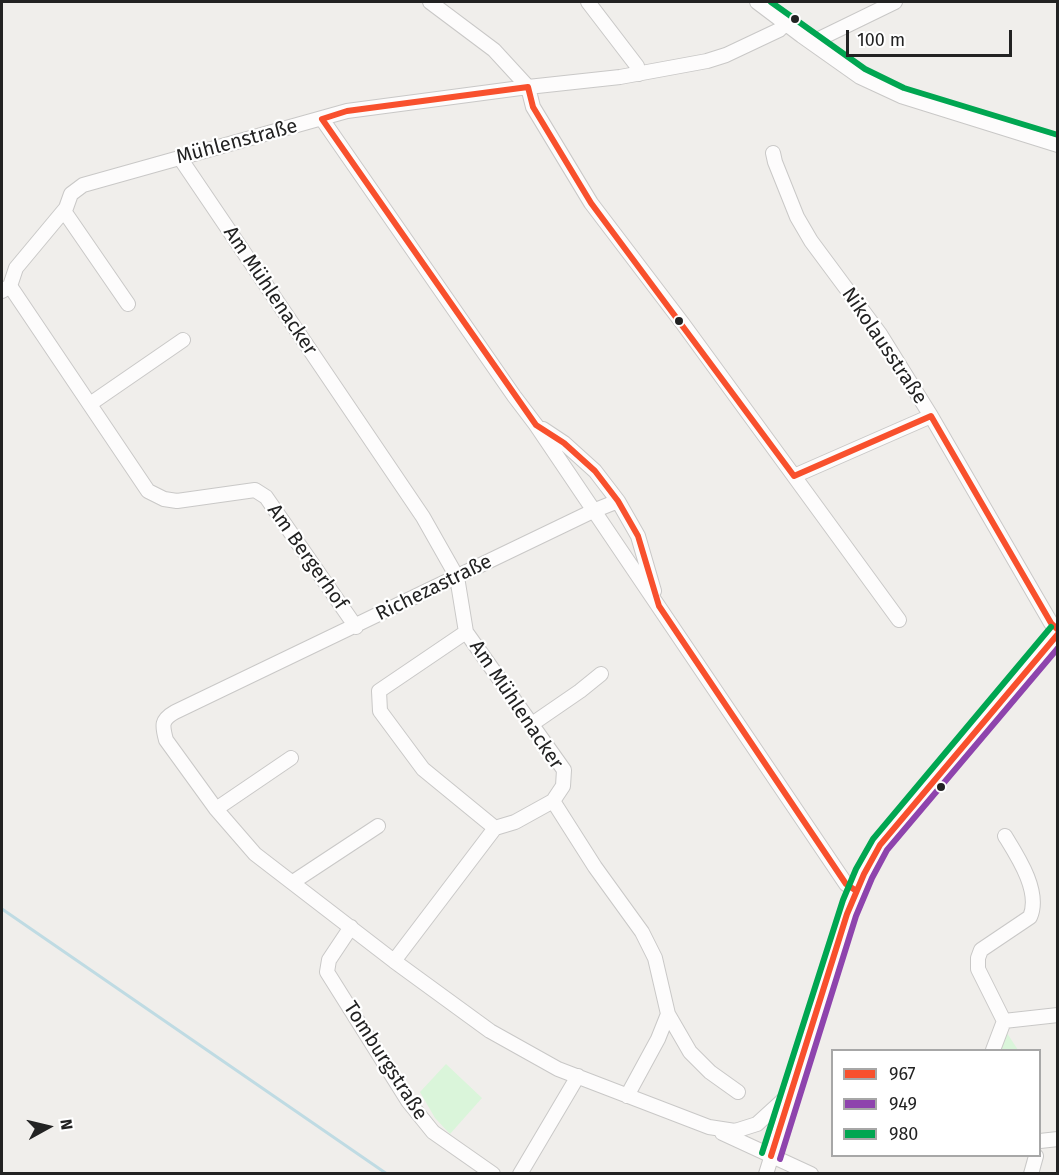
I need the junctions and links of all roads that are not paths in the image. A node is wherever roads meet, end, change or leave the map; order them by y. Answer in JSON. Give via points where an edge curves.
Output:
{"nodes":[{"id":1,"x":430,"y":2,"type":"edge"},
{"id":2,"x":588,"y":2,"type":"edge"},
{"id":3,"x":757,"y":2,"type":"edge"},
{"id":4,"x":895,"y":2,"type":"edge"},
{"id":5,"x":785,"y":24,"type":"junction"},
{"id":6,"x":814,"y":45,"type":"junction"},
{"id":7,"x":639,"y":74,"type":"junction"},
{"id":8,"x":528,"y":87,"type":"junction"},
{"id":9,"x":322,"y":119,"type":"junction"},
{"id":10,"x":1058,"y":144,"type":"edge"},
{"id":11,"x":773,"y":153,"type":"dead end"},
{"id":12,"x":180,"y":158,"type":"junction"},
{"id":13,"x":64,"y":211,"type":"junction"},
{"id":14,"x":6,"y":288,"type":"edge"},
{"id":15,"x":128,"y":304,"type":"dead end"},
{"id":16,"x":183,"y":340,"type":"dead end"},
{"id":17,"x":90,"y":404,"type":"junction"},
{"id":18,"x":931,"y":416,"type":"junction"},
{"id":19,"x":536,"y":425,"type":"junction"},
{"id":20,"x":794,"y":476,"type":"junction"},
{"id":21,"x":618,"y":501,"type":"junction"},
{"id":22,"x":593,"y":511,"type":"junction"},
{"id":23,"x":457,"y":577,"type":"junction"},
{"id":24,"x":659,"y":606,"type":"junction"},
{"id":25,"x":899,"y":620,"type":"dead end"},
{"id":26,"x":356,"y":627,"type":"junction"},
{"id":27,"x":466,"y":632,"type":"junction"},
{"id":28,"x":1058,"y":632,"type":"edge"},
{"id":29,"x":601,"y":674,"type":"dead end"},
{"id":30,"x":532,"y":724,"type":"junction"},
{"id":31,"x":291,"y":758,"type":"dead end"},
{"id":32,"x":553,"y":801,"type":"junction"},
{"id":33,"x":216,"y":809,"type":"junction"},
{"id":34,"x":378,"y":826,"type":"dead end"},
{"id":35,"x":495,"y":828,"type":"junction"},
{"id":36,"x":1005,"y":836,"type":"dead end"},
{"id":37,"x":292,"y":882,"type":"junction"},
{"id":38,"x":855,"y":890,"type":"junction"},
{"id":39,"x":351,"y":927,"type":"junction"},
{"id":40,"x":394,"y":962,"type":"junction"},
{"id":41,"x":668,"y":1014,"type":"junction"},
{"id":42,"x":1058,"y":1015,"type":"edge"},
{"id":43,"x":1005,"y":1021,"type":"junction"},
{"id":44,"x":993,"y":1049,"type":"edge"},
{"id":45,"x":578,"y":1076,"type":"junction"},
{"id":46,"x":738,"y":1092,"type":"dead end"},
{"id":47,"x":791,"y":1093,"type":"junction"},
{"id":48,"x":627,"y":1096,"type":"junction"},
{"id":49,"x":709,"y":1127,"type":"junction"},
{"id":50,"x":1058,"y":1139,"type":"edge"},
{"id":51,"x":1041,"y":1142,"type":"edge"},
{"id":52,"x":771,"y":1156,"type":"junction"},
{"id":53,"x":1035,"y":1157,"type":"edge"},
{"id":54,"x":493,"y":1173,"type":"edge"},
{"id":55,"x":520,"y":1173,"type":"edge"},
{"id":56,"x":766,"y":1173,"type":"edge"},
{"id":57,"x":811,"y":1173,"type":"edge"},
{"id":58,"x":1031,"y":1173,"type":"edge"}],
"edges":[{"from":1,"to":8,"type":"street","via":[[494,50]]},
{"from":2,"to":7,"type":"street"},
{"from":3,"to":5,"type":"street"},
{"from":4,"to":6,"type":"street"},
{"from":5,"to":6,"type":"street"},
{"from":5,"to":7,"type":"street","name":"Mühlenstraße","via":[[726,55]]},
{"from":6,"to":10,"type":"street","via":[[860,77],[901,96]]},
{"from":7,"to":8,"type":"street","name":"Mühlenstraße"},
{"from":8,"to":9,"type":"street","name":"Mühlenstraße","via":[[347,111]]},
{"from":8,"to":20,"type":"street","via":[[532,107],[585,193]]},
{"from":9,"to":12,"type":"street","name":"Mühlenstraße"},
{"from":9,"to":19,"type":"street"},
{"from":11,"to":18,"type":"street","name":"Nikolausstraße","via":[[797,217],[811,241],[880,334]]},
{"from":12,"to":13,"type":"street","name":"Mühlenstraße","via":[[83,185],[70,194]]},
{"from":12,"to":23,"type":"street","name":"Am Mühlenacker","via":[[423,517]]},
{"from":13,"to":14,"type":"street","name":"Mühlenstraße","via":[[16,268]]},
{"from":13,"to":15,"type":"street"},
{"from":14,"to":17,"type":"street","name":"Am Bergerhof"},
{"from":16,"to":17,"type":"street"},
{"from":17,"to":26,"type":"street","name":"Am Bergerhof","via":[[148,491],[177,501],[244,490],[255,490],[266,497]]},
{"from":18,"to":20,"type":"street"},
{"from":18,"to":28,"type":"street","name":"Nikolausstraße"},
{"from":19,"to":21,"type":"street","via":[[595,471]]},
{"from":19,"to":22,"type":"street"},
{"from":20,"to":25,"type":"street"},
{"from":21,"to":22,"type":"street","name":"Richezastraße"},
{"from":21,"to":24,"type":"street","via":[[638,536]]},
{"from":22,"to":23,"type":"street","name":"Richezastraße"},
{"from":22,"to":24,"type":"street"},
{"from":23,"to":26,"type":"street","name":"Richezastraße"},
{"from":23,"to":27,"type":"street","name":"Am Mühlenacker"},
{"from":24,"to":38,"type":"street","via":[[846,884]]},
{"from":26,"to":33,"type":"street","name":"Richezastraße","via":[[166,717],[162,727],[166,740]]},
{"from":27,"to":30,"type":"street","name":"Am Mühlenacker"},
{"from":27,"to":35,"type":"street","via":[[378,691],[380,711],[423,769]]},
{"from":28,"to":38,"type":"street","via":[[880,845]]},
{"from":29,"to":30,"type":"street"},
{"from":30,"to":32,"type":"street","name":"Am Mühlenacker","via":[[564,770],[563,786]]},
{"from":31,"to":33,"type":"street"},
{"from":32,"to":35,"type":"street","via":[[515,822]]},
{"from":32,"to":41,"type":"street","name":"Am Mühlenacker","via":[[642,932],[655,958]]},
{"from":33,"to":37,"type":"street","via":[[255,854]]},
{"from":34,"to":37,"type":"street"},
{"from":35,"to":40,"type":"street"},
{"from":36,"to":43,"type":"street","via":[[1021,860],[1033,896],[1033,910],[1030,917],[981,950],[978,958],[978,969]]},
{"from":37,"to":39,"type":"street"},
{"from":38,"to":47,"type":"street"},
{"from":39,"to":40,"type":"street"},
{"from":39,"to":54,"type":"street","name":"Tomburgstraße","via":[[329,960],[327,972],[408,1101],[433,1132]]},
{"from":40,"to":45,"type":"street","via":[[490,1030],[558,1069]]},
{"from":41,"to":46,"type":"street","name":"Am Mühlenacker","via":[[690,1052]]},
{"from":41,"to":48,"type":"street"},
{"from":42,"to":43,"type":"street"},
{"from":43,"to":44,"type":"street"},
{"from":45,"to":48,"type":"street"},
{"from":45,"to":55,"type":"street"},
{"from":47,"to":49,"type":"street","via":[[757,1124],[735,1131]]},
{"from":47,"to":52,"type":"street"},
{"from":48,"to":49,"type":"street"},
{"from":49,"to":52,"type":"street"},
{"from":50,"to":51,"type":"street"},
{"from":52,"to":56,"type":"street"},
{"from":52,"to":57,"type":"street"},
{"from":53,"to":58,"type":"street"}]}
